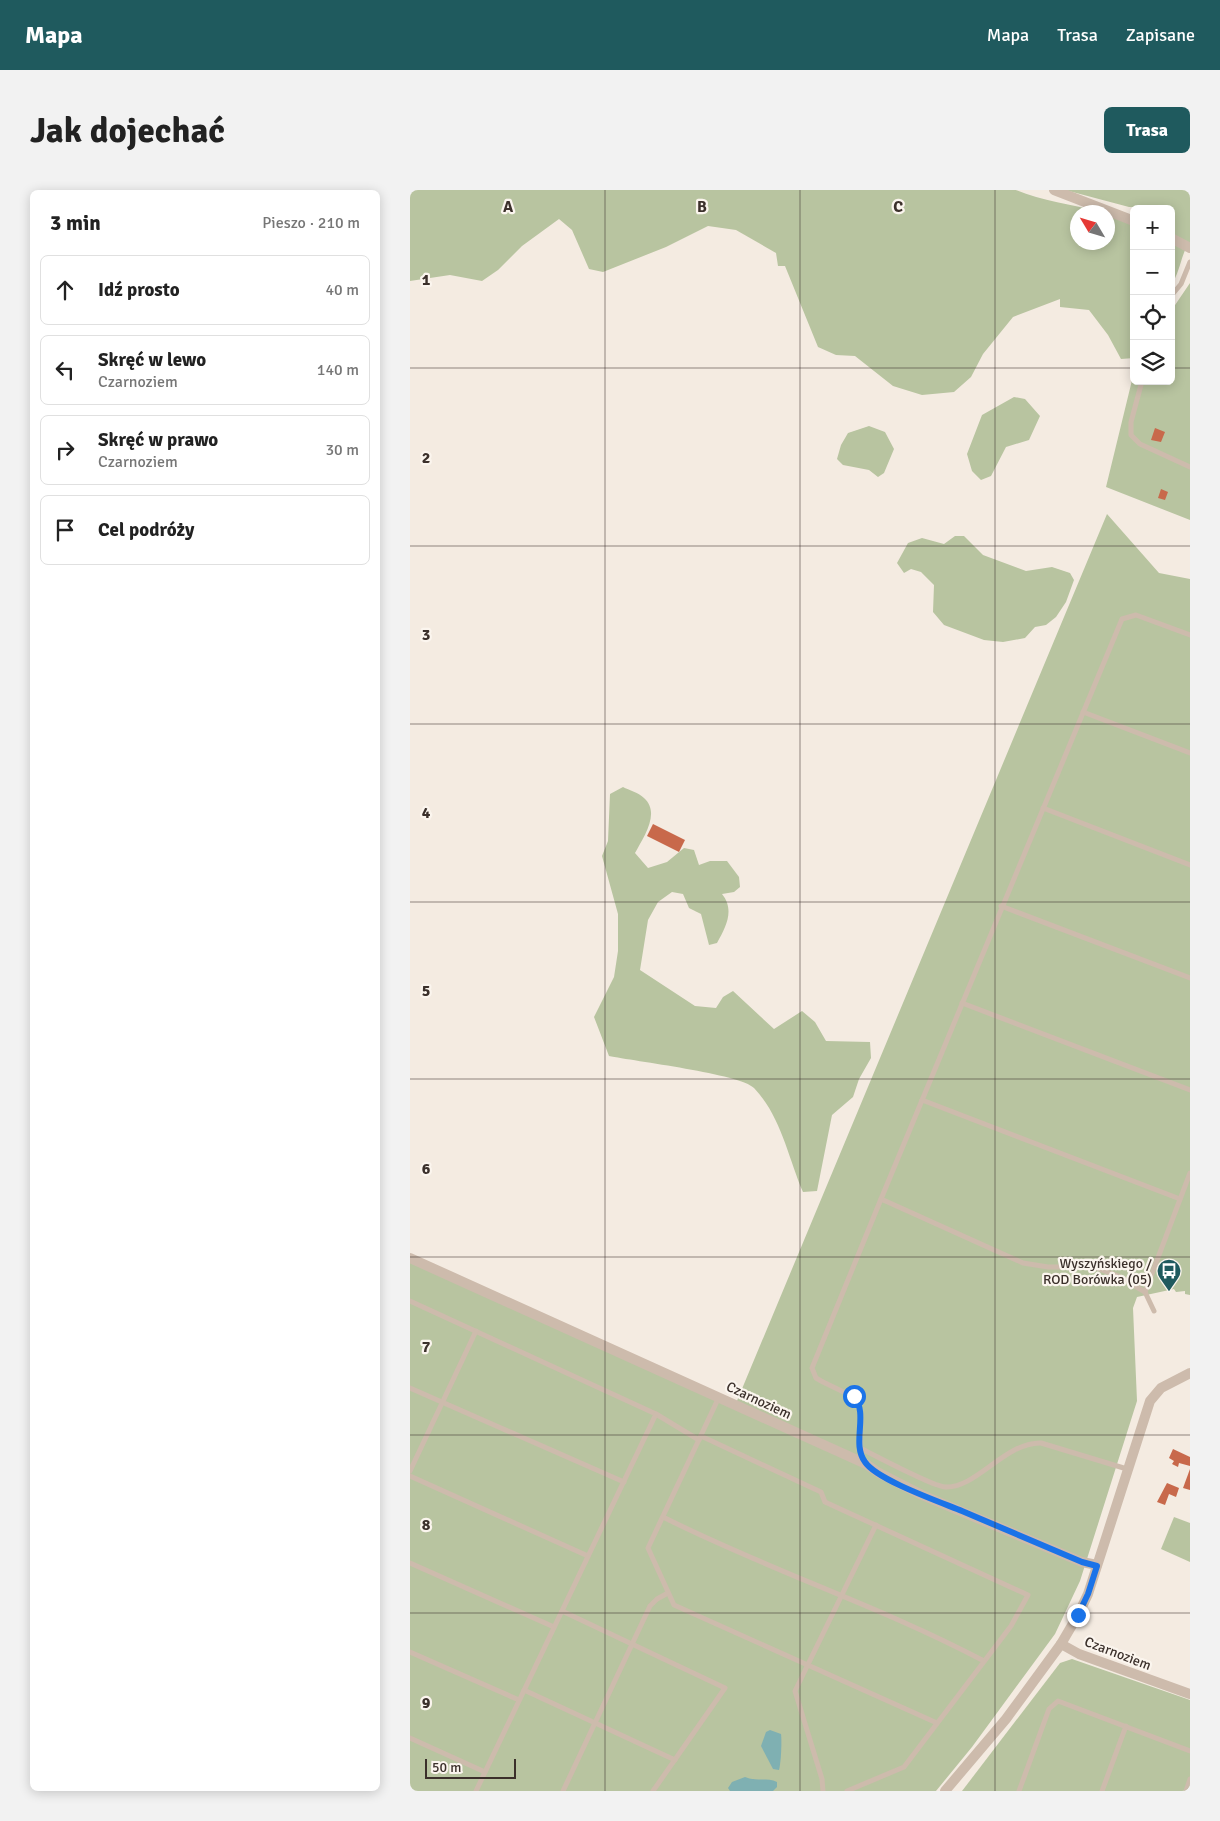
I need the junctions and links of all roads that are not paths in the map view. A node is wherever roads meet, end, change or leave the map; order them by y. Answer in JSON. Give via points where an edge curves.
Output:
{"nodes":[{"id":1,"x":1054,"y":190,"type":"edge"},
{"id":2,"x":1130,"y":219,"type":"edge"},
{"id":3,"x":1175,"y":240,"type":"edge"},
{"id":4,"x":1190,"y":248,"type":"edge"},
{"id":5,"x":1190,"y":262,"type":"edge"},
{"id":6,"x":1172,"y":295,"type":"edge"},
{"id":7,"x":1141,"y":385,"type":"edge"},
{"id":8,"x":1190,"y":467,"type":"edge"},
{"id":9,"x":1190,"y":635,"type":"edge"},
{"id":10,"x":1083,"y":712,"type":"junction"},
{"id":11,"x":1190,"y":753,"type":"edge"},
{"id":12,"x":1043,"y":808,"type":"junction"},
{"id":13,"x":1190,"y":865,"type":"edge"},
{"id":14,"x":1002,"y":906,"type":"junction"},
{"id":15,"x":1190,"y":978,"type":"edge"},
{"id":16,"x":962,"y":1003,"type":"junction"},
{"id":17,"x":1190,"y":1090,"type":"edge"},
{"id":18,"x":922,"y":1100,"type":"junction"},
{"id":19,"x":1190,"y":1173,"type":"edge"},
{"id":20,"x":881,"y":1199,"type":"junction"},
{"id":21,"x":1180,"y":1199,"type":"junction"},
{"id":22,"x":410,"y":1258,"type":"edge"},
{"id":23,"x":1145,"y":1292,"type":"junction"},
{"id":24,"x":410,"y":1301,"type":"edge"},
{"id":25,"x":1154,"y":1310,"type":"dead end"},
{"id":26,"x":476,"y":1330,"type":"junction"},
{"id":27,"x":1190,"y":1373,"type":"edge"},
{"id":28,"x":410,"y":1388,"type":"edge"},
{"id":29,"x":720,"y":1397,"type":"junction"},
{"id":30,"x":442,"y":1402,"type":"junction"},
{"id":31,"x":656,"y":1414,"type":"junction"},
{"id":32,"x":700,"y":1438,"type":"junction"},
{"id":33,"x":860,"y":1448,"type":"junction"},
{"id":34,"x":866,"y":1464,"type":"junction"},
{"id":35,"x":1127,"y":1469,"type":"junction"},
{"id":36,"x":410,"y":1471,"type":"edge"},
{"id":37,"x":410,"y":1476,"type":"edge"},
{"id":38,"x":624,"y":1482,"type":"junction"},
{"id":39,"x":663,"y":1517,"type":"junction"},
{"id":40,"x":876,"y":1525,"type":"junction"},
{"id":41,"x":588,"y":1556,"type":"junction"},
{"id":42,"x":410,"y":1562,"type":"edge"},
{"id":43,"x":1097,"y":1566,"type":"junction"},
{"id":44,"x":668,"y":1593,"type":"junction"},
{"id":45,"x":842,"y":1595,"type":"junction"},
{"id":46,"x":562,"y":1612,"type":"junction"},
{"id":47,"x":554,"y":1627,"type":"junction"},
{"id":48,"x":633,"y":1644,"type":"junction"},
{"id":49,"x":1061,"y":1644,"type":"junction"},
{"id":50,"x":410,"y":1652,"type":"edge"},
{"id":51,"x":984,"y":1661,"type":"junction"},
{"id":52,"x":808,"y":1665,"type":"junction"},
{"id":53,"x":524,"y":1690,"type":"junction"},
{"id":54,"x":1190,"y":1694,"type":"edge"},
{"id":55,"x":519,"y":1700,"type":"junction"},
{"id":56,"x":595,"y":1723,"type":"junction"},
{"id":57,"x":938,"y":1723,"type":"junction"},
{"id":58,"x":1126,"y":1726,"type":"junction"},
{"id":59,"x":410,"y":1738,"type":"edge"},
{"id":60,"x":1190,"y":1752,"type":"edge"},
{"id":61,"x":675,"y":1760,"type":"junction"},
{"id":62,"x":485,"y":1772,"type":"junction"},
{"id":63,"x":1190,"y":1779,"type":"edge"},
{"id":64,"x":476,"y":1791,"type":"edge"},
{"id":65,"x":563,"y":1791,"type":"edge"},
{"id":66,"x":653,"y":1791,"type":"edge"},
{"id":67,"x":823,"y":1791,"type":"edge"},
{"id":68,"x":847,"y":1791,"type":"edge"},
{"id":69,"x":945,"y":1791,"type":"edge"},
{"id":70,"x":1019,"y":1791,"type":"edge"},
{"id":71,"x":1102,"y":1791,"type":"edge"},
{"id":72,"x":1186,"y":1791,"type":"edge"}],
"edges":[{"from":1,"to":2,"type":"street"},
{"from":3,"to":4,"type":"street"},
{"from":5,"to":6,"type":"lane","via":[[1181,284]]},
{"from":7,"to":8,"type":"lane","via":[[1131,422],[1131,435],[1140,444]]},
{"from":9,"to":10,"type":"lane","via":[[1136,615],[1122,619]]},
{"from":10,"to":11,"type":"lane"},
{"from":10,"to":12,"type":"lane"},
{"from":12,"to":13,"type":"lane"},
{"from":12,"to":14,"type":"lane"},
{"from":14,"to":15,"type":"lane"},
{"from":14,"to":16,"type":"lane"},
{"from":16,"to":17,"type":"lane"},
{"from":16,"to":18,"type":"lane"},
{"from":18,"to":20,"type":"lane"},
{"from":18,"to":21,"type":"lane"},
{"from":19,"to":21,"type":"lane"},
{"from":20,"to":23,"type":"lane","via":[[1023,1263],[1048,1267],[1094,1267]]},
{"from":20,"to":33,"type":"lane","via":[[812,1368],[816,1378],[858,1401]]},
{"from":21,"to":23,"type":"lane"},
{"from":22,"to":29,"type":"street","name":"Czarnoziem"},
{"from":23,"to":25,"type":"lane"},
{"from":24,"to":26,"type":"lane"},
{"from":26,"to":30,"type":"lane"},
{"from":26,"to":31,"type":"lane"},
{"from":27,"to":35,"type":"street","name":"Czarnoziem","via":[[1161,1388],[1150,1401]]},
{"from":28,"to":30,"type":"lane"},
{"from":29,"to":32,"type":"lane"},
{"from":29,"to":34,"type":"street","name":"Czarnoziem"},
{"from":30,"to":36,"type":"lane"},
{"from":30,"to":38,"type":"lane"},
{"from":31,"to":32,"type":"lane"},
{"from":31,"to":38,"type":"lane"},
{"from":32,"to":39,"type":"lane"},
{"from":32,"to":40,"type":"lane","via":[[821,1492],[825,1502]]},
{"from":33,"to":34,"type":"lane"},
{"from":33,"to":35,"type":"lane","via":[[943,1487],[959,1486],[1028,1443],[1042,1443]]},
{"from":34,"to":43,"type":"street","name":"Czarnoziem","via":[[878,1474],[922,1495]]},
{"from":35,"to":43,"type":"street","name":"Czarnoziem"},
{"from":37,"to":41,"type":"lane"},
{"from":38,"to":41,"type":"lane"},
{"from":39,"to":44,"type":"lane","via":[[648,1548]]},
{"from":39,"to":45,"type":"lane","via":[[721,1546]]},
{"from":40,"to":45,"type":"lane"},
{"from":40,"to":51,"type":"lane","via":[[1028,1595],[1011,1626]]},
{"from":41,"to":46,"type":"lane"},
{"from":42,"to":47,"type":"lane"},
{"from":43,"to":49,"type":"street","name":"Czarnoziem","via":[[1088,1594]]},
{"from":44,"to":48,"type":"lane","via":[[650,1606]]},
{"from":44,"to":52,"type":"lane","via":[[674,1605]]},
{"from":45,"to":51,"type":"lane"},
{"from":45,"to":52,"type":"lane"},
{"from":46,"to":47,"type":"lane"},
{"from":46,"to":48,"type":"lane"},
{"from":47,"to":53,"type":"lane"},
{"from":48,"to":56,"type":"lane"},
{"from":48,"to":61,"type":"lane","via":[[725,1688]]},
{"from":49,"to":54,"type":"street","name":"Czarnoziem"},
{"from":49,"to":69,"type":"street","via":[[1006,1719]]},
{"from":50,"to":55,"type":"lane"},
{"from":51,"to":57,"type":"lane"},
{"from":52,"to":57,"type":"lane"},
{"from":52,"to":67,"type":"lane","via":[[795,1691]]},
{"from":53,"to":55,"type":"lane"},
{"from":53,"to":56,"type":"lane"},
{"from":55,"to":62,"type":"lane"},
{"from":56,"to":61,"type":"lane"},
{"from":56,"to":65,"type":"lane"},
{"from":57,"to":68,"type":"lane","via":[[904,1767]]},
{"from":58,"to":60,"type":"lane"},
{"from":58,"to":70,"type":"lane","via":[[1062,1701],[1053,1703]]},
{"from":58,"to":71,"type":"lane"},
{"from":59,"to":62,"type":"lane"},
{"from":61,"to":66,"type":"lane"},
{"from":62,"to":64,"type":"lane"},
{"from":63,"to":72,"type":"lane"}]}
